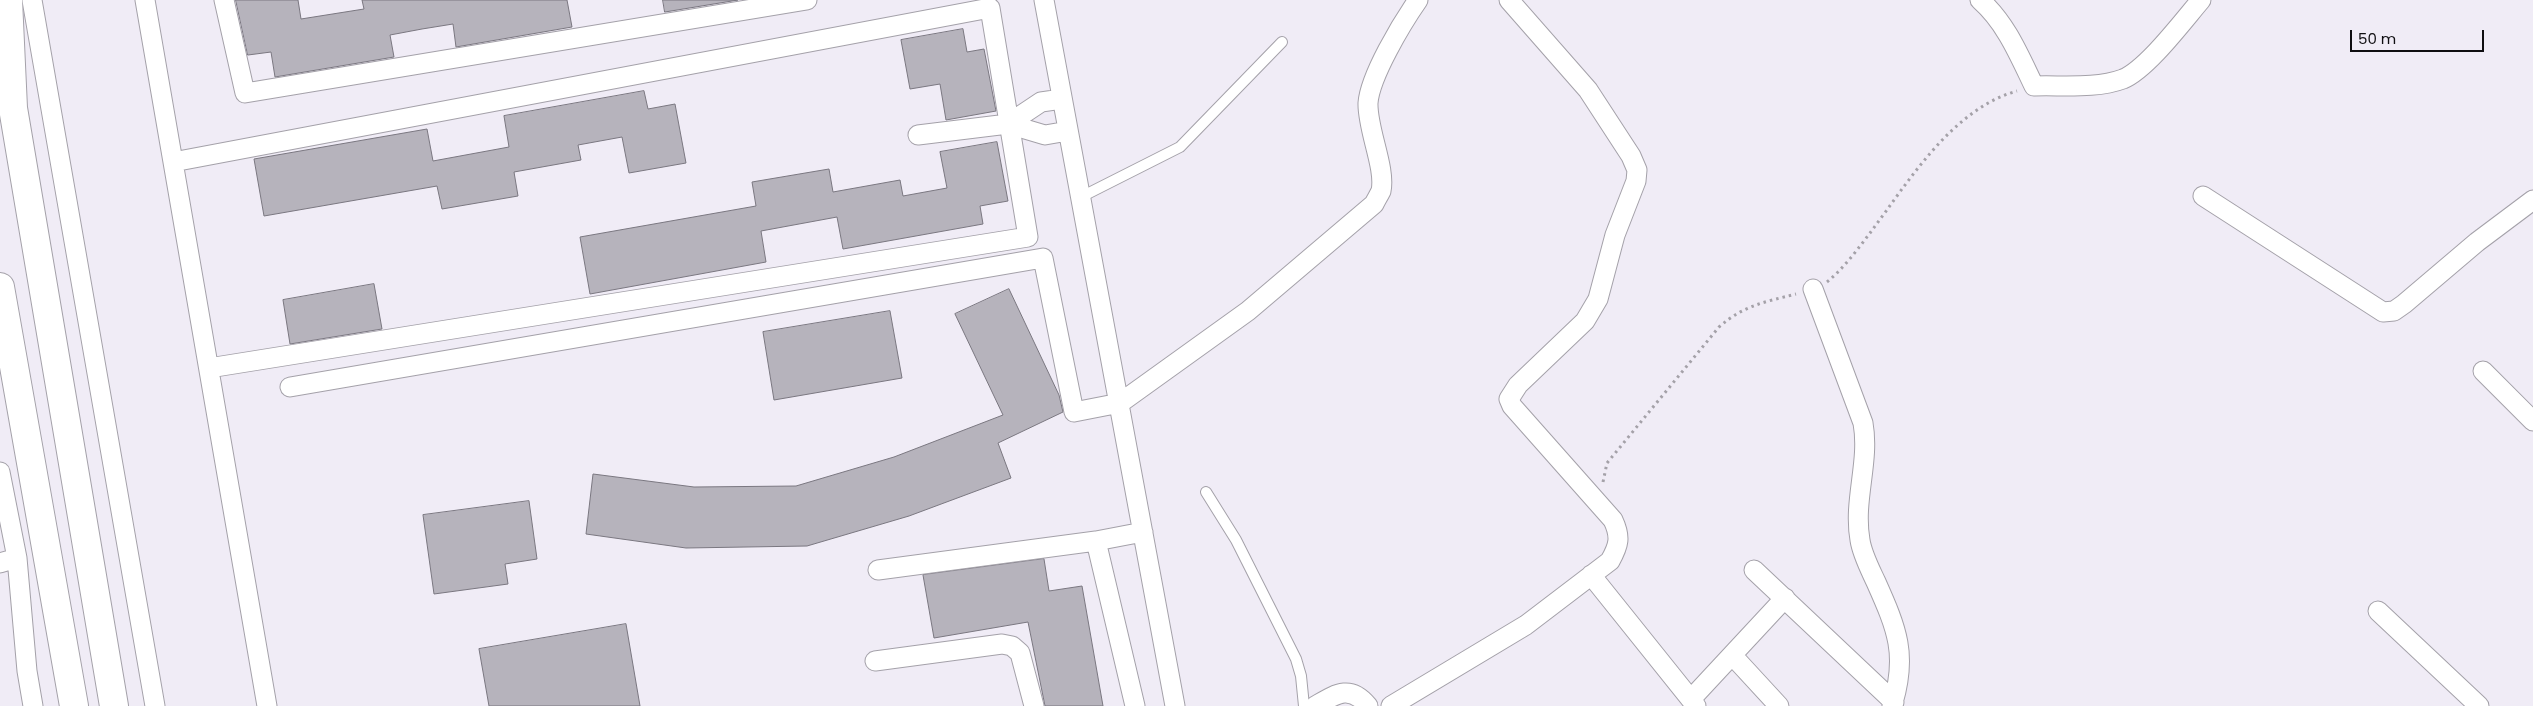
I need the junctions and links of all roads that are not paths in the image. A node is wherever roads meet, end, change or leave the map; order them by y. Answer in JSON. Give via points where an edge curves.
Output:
{"nodes":[{"id":1,"x":8,"y":0,"type":"edge"},
{"id":2,"x":32,"y":0,"type":"edge"},
{"id":3,"x":145,"y":0,"type":"edge"},
{"id":4,"x":224,"y":0,"type":"edge"},
{"id":5,"x":807,"y":0,"type":"edge"},
{"id":6,"x":1044,"y":0,"type":"edge"},
{"id":7,"x":1418,"y":0,"type":"edge"},
{"id":8,"x":1509,"y":0,"type":"edge"},
{"id":9,"x":1980,"y":0,"type":"edge"},
{"id":10,"x":2201,"y":0,"type":"edge"},
{"id":11,"x":1282,"y":42,"type":"dead end"},
{"id":12,"x":1062,"y":100,"type":"junction"},
{"id":13,"x":1008,"y":124,"type":"junction"},
{"id":14,"x":1068,"y":131,"type":"junction"},
{"id":15,"x":918,"y":136,"type":"dead end"},
{"id":16,"x":173,"y":162,"type":"junction"},
{"id":17,"x":2203,"y":196,"type":"dead end"},
{"id":18,"x":1080,"y":197,"type":"junction"},
{"id":19,"x":2533,"y":200,"type":"edge"},
{"id":20,"x":0,"y":287,"type":"edge"},
{"id":21,"x":1814,"y":289,"type":"dead end"},
{"id":22,"x":209,"y":368,"type":"junction"},
{"id":23,"x":2483,"y":371,"type":"dead end"},
{"id":24,"x":290,"y":387,"type":"dead end"},
{"id":25,"x":1120,"y":403,"type":"junction"},
{"id":26,"x":2533,"y":421,"type":"edge"},
{"id":27,"x":0,"y":472,"type":"edge"},
{"id":28,"x":1206,"y":492,"type":"dead end"},
{"id":29,"x":1143,"y":532,"type":"junction"},
{"id":30,"x":1096,"y":541,"type":"junction"},
{"id":31,"x":8,"y":561,"type":"edge"},
{"id":32,"x":878,"y":570,"type":"dead end"},
{"id":33,"x":1754,"y":570,"type":"dead end"},
{"id":34,"x":1591,"y":575,"type":"junction"},
{"id":35,"x":1785,"y":598,"type":"junction"},
{"id":36,"x":2378,"y":611,"type":"dead end"},
{"id":37,"x":1732,"y":655,"type":"junction"},
{"id":38,"x":875,"y":661,"type":"dead end"},
{"id":39,"x":1694,"y":702,"type":"edge"},
{"id":40,"x":1893,"y":704,"type":"edge"},
{"id":41,"x":33,"y":706,"type":"edge"},
{"id":42,"x":74,"y":706,"type":"edge"},
{"id":43,"x":114,"y":706,"type":"edge"},
{"id":44,"x":155,"y":706,"type":"edge"},
{"id":45,"x":268,"y":706,"type":"edge"},
{"id":46,"x":1034,"y":706,"type":"edge"},
{"id":47,"x":1135,"y":706,"type":"edge"},
{"id":48,"x":1175,"y":706,"type":"edge"},
{"id":49,"x":1304,"y":706,"type":"edge"},
{"id":50,"x":1315,"y":706,"type":"edge"},
{"id":51,"x":1368,"y":706,"type":"edge"},
{"id":52,"x":1391,"y":706,"type":"edge"},
{"id":53,"x":1779,"y":706,"type":"edge"},
{"id":54,"x":2479,"y":706,"type":"edge"}],
"edges":[{"from":1,"to":43,"type":"main road","via":[[12,108]]},
{"from":2,"to":44,"type":"street"},
{"from":3,"to":16,"type":"street"},
{"from":4,"to":5,"type":"street","via":[[245,93]]},
{"from":6,"to":12,"type":"street"},
{"from":7,"to":25,"type":"street","via":[[1405,18],[1375,78],[1368,102],[1381,177],[1380,191],[1374,204],[1248,311]]},
{"from":8,"to":34,"type":"street","via":[[1588,90],[1637,170],[1598,299],[1585,321],[1518,385],[1509,399],[1598,501],[1620,534],[1618,548],[1610,561]]},
{"from":9,"to":10,"type":"street","via":[[2008,34],[2034,86],[2103,84],[2124,79],[2144,64]]},
{"from":11,"to":18,"type":"lane","via":[[1180,147]]},
{"from":12,"to":13,"type":"street","via":[[1041,102]]},
{"from":12,"to":14,"type":"street"},
{"from":13,"to":14,"type":"street","via":[[1045,134]]},
{"from":13,"to":15,"type":"street"},
{"from":13,"to":16,"type":"street","via":[[990,8]]},
{"from":13,"to":22,"type":"street","via":[[1028,237]]},
{"from":14,"to":18,"type":"street"},
{"from":16,"to":22,"type":"street"},
{"from":17,"to":19,"type":"street","via":[[2383,312],[2394,311],[2404,304]]},
{"from":18,"to":25,"type":"street"},
{"from":20,"to":42,"type":"main road"},
{"from":21,"to":40,"type":"street","via":[[1864,423],[1866,440],[1857,514],[1860,541],[1900,647],[1899,683]]},
{"from":22,"to":45,"type":"street"},
{"from":23,"to":26,"type":"street"},
{"from":24,"to":25,"type":"street","via":[[1043,258],[1074,412]]},
{"from":25,"to":29,"type":"street"},
{"from":27,"to":31,"type":"street"},
{"from":28,"to":49,"type":"lane","via":[[1236,540],[1296,660]]},
{"from":29,"to":30,"type":"street"},
{"from":29,"to":48,"type":"street"},
{"from":30,"to":32,"type":"street"},
{"from":30,"to":47,"type":"street"},
{"from":31,"to":41,"type":"street"},
{"from":33,"to":35,"type":"street"},
{"from":34,"to":39,"type":"street"},
{"from":34,"to":52,"type":"street","via":[[1526,625]]},
{"from":35,"to":37,"type":"street"},
{"from":35,"to":40,"type":"street"},
{"from":36,"to":54,"type":"street"},
{"from":37,"to":39,"type":"street"},
{"from":37,"to":53,"type":"street"},
{"from":38,"to":46,"type":"street","via":[[1002,644],[1012,646],[1020,653]]},
{"from":50,"to":51,"type":"street","via":[[1346,692],[1358,695]]}]}
